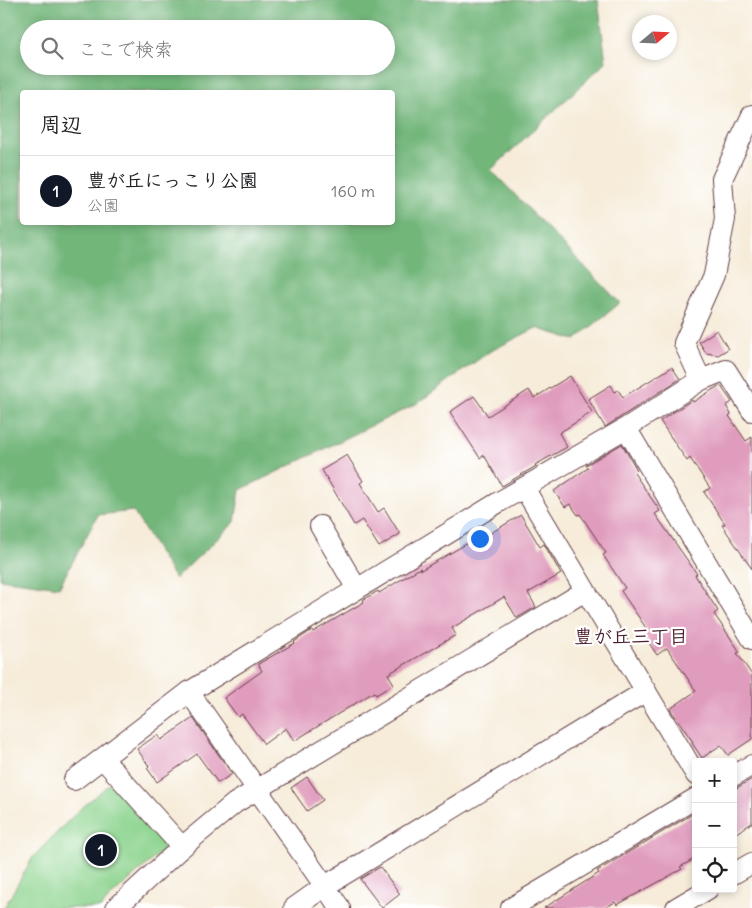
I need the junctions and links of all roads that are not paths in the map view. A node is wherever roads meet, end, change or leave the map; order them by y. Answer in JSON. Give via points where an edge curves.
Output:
{"nodes":[{"id":1,"x":752,"y":115,"type":"edge"},
{"id":2,"x":701,"y":380,"type":"junction"},
{"id":3,"x":752,"y":411,"type":"edge"},
{"id":4,"x":626,"y":428,"type":"junction"},
{"id":5,"x":524,"y":488,"type":"junction"},
{"id":6,"x":320,"y":526,"type":"dead end"},
{"id":7,"x":357,"y":589,"type":"junction"},
{"id":8,"x":585,"y":591,"type":"junction"},
{"id":9,"x":752,"y":639,"type":"edge"},
{"id":10,"x":646,"y":691,"type":"junction"},
{"id":11,"x":189,"y":692,"type":"junction"},
{"id":12,"x":103,"y":759,"type":"junction"},
{"id":13,"x":752,"y":765,"type":"edge"},
{"id":14,"x":692,"y":768,"type":"edge"},
{"id":15,"x":737,"y":774,"type":"edge"},
{"id":16,"x":74,"y":780,"type":"dead end"},
{"id":17,"x":259,"y":790,"type":"junction"},
{"id":18,"x":692,"y":800,"type":"edge"},
{"id":19,"x":182,"y":847,"type":"junction"},
{"id":20,"x":752,"y":863,"type":"edge"},
{"id":21,"x":737,"y":872,"type":"edge"},
{"id":22,"x":325,"y":886,"type":"junction"},
{"id":23,"x":701,"y":893,"type":"edge"},
{"id":24,"x":116,"y":908,"type":"edge"},
{"id":25,"x":294,"y":908,"type":"edge"},
{"id":26,"x":340,"y":908,"type":"edge"},
{"id":27,"x":511,"y":908,"type":"edge"},
{"id":28,"x":676,"y":908,"type":"edge"}],
"edges":[{"from":1,"to":2,"type":"street","via":[[722,179],[725,219],[714,275],[684,343]]},
{"from":2,"to":3,"type":"street","via":[[726,370]]},
{"from":2,"to":4,"type":"street"},
{"from":4,"to":5,"type":"street"},
{"from":4,"to":9,"type":"street"},
{"from":5,"to":7,"type":"street"},
{"from":5,"to":8,"type":"street"},
{"from":6,"to":7,"type":"street"},
{"from":7,"to":11,"type":"street"},
{"from":8,"to":10,"type":"street"},
{"from":8,"to":17,"type":"street"},
{"from":10,"to":14,"type":"street"},
{"from":10,"to":22,"type":"street"},
{"from":11,"to":12,"type":"street"},
{"from":11,"to":17,"type":"street"},
{"from":12,"to":16,"type":"street"},
{"from":12,"to":19,"type":"street"},
{"from":13,"to":15,"type":"street"},
{"from":17,"to":19,"type":"street","via":[[235,803]]},
{"from":17,"to":22,"type":"street"},
{"from":18,"to":27,"type":"street"},
{"from":19,"to":24,"type":"street"},
{"from":20,"to":21,"type":"street"},
{"from":22,"to":25,"type":"street"},
{"from":22,"to":26,"type":"street"},
{"from":23,"to":28,"type":"street"}]}
